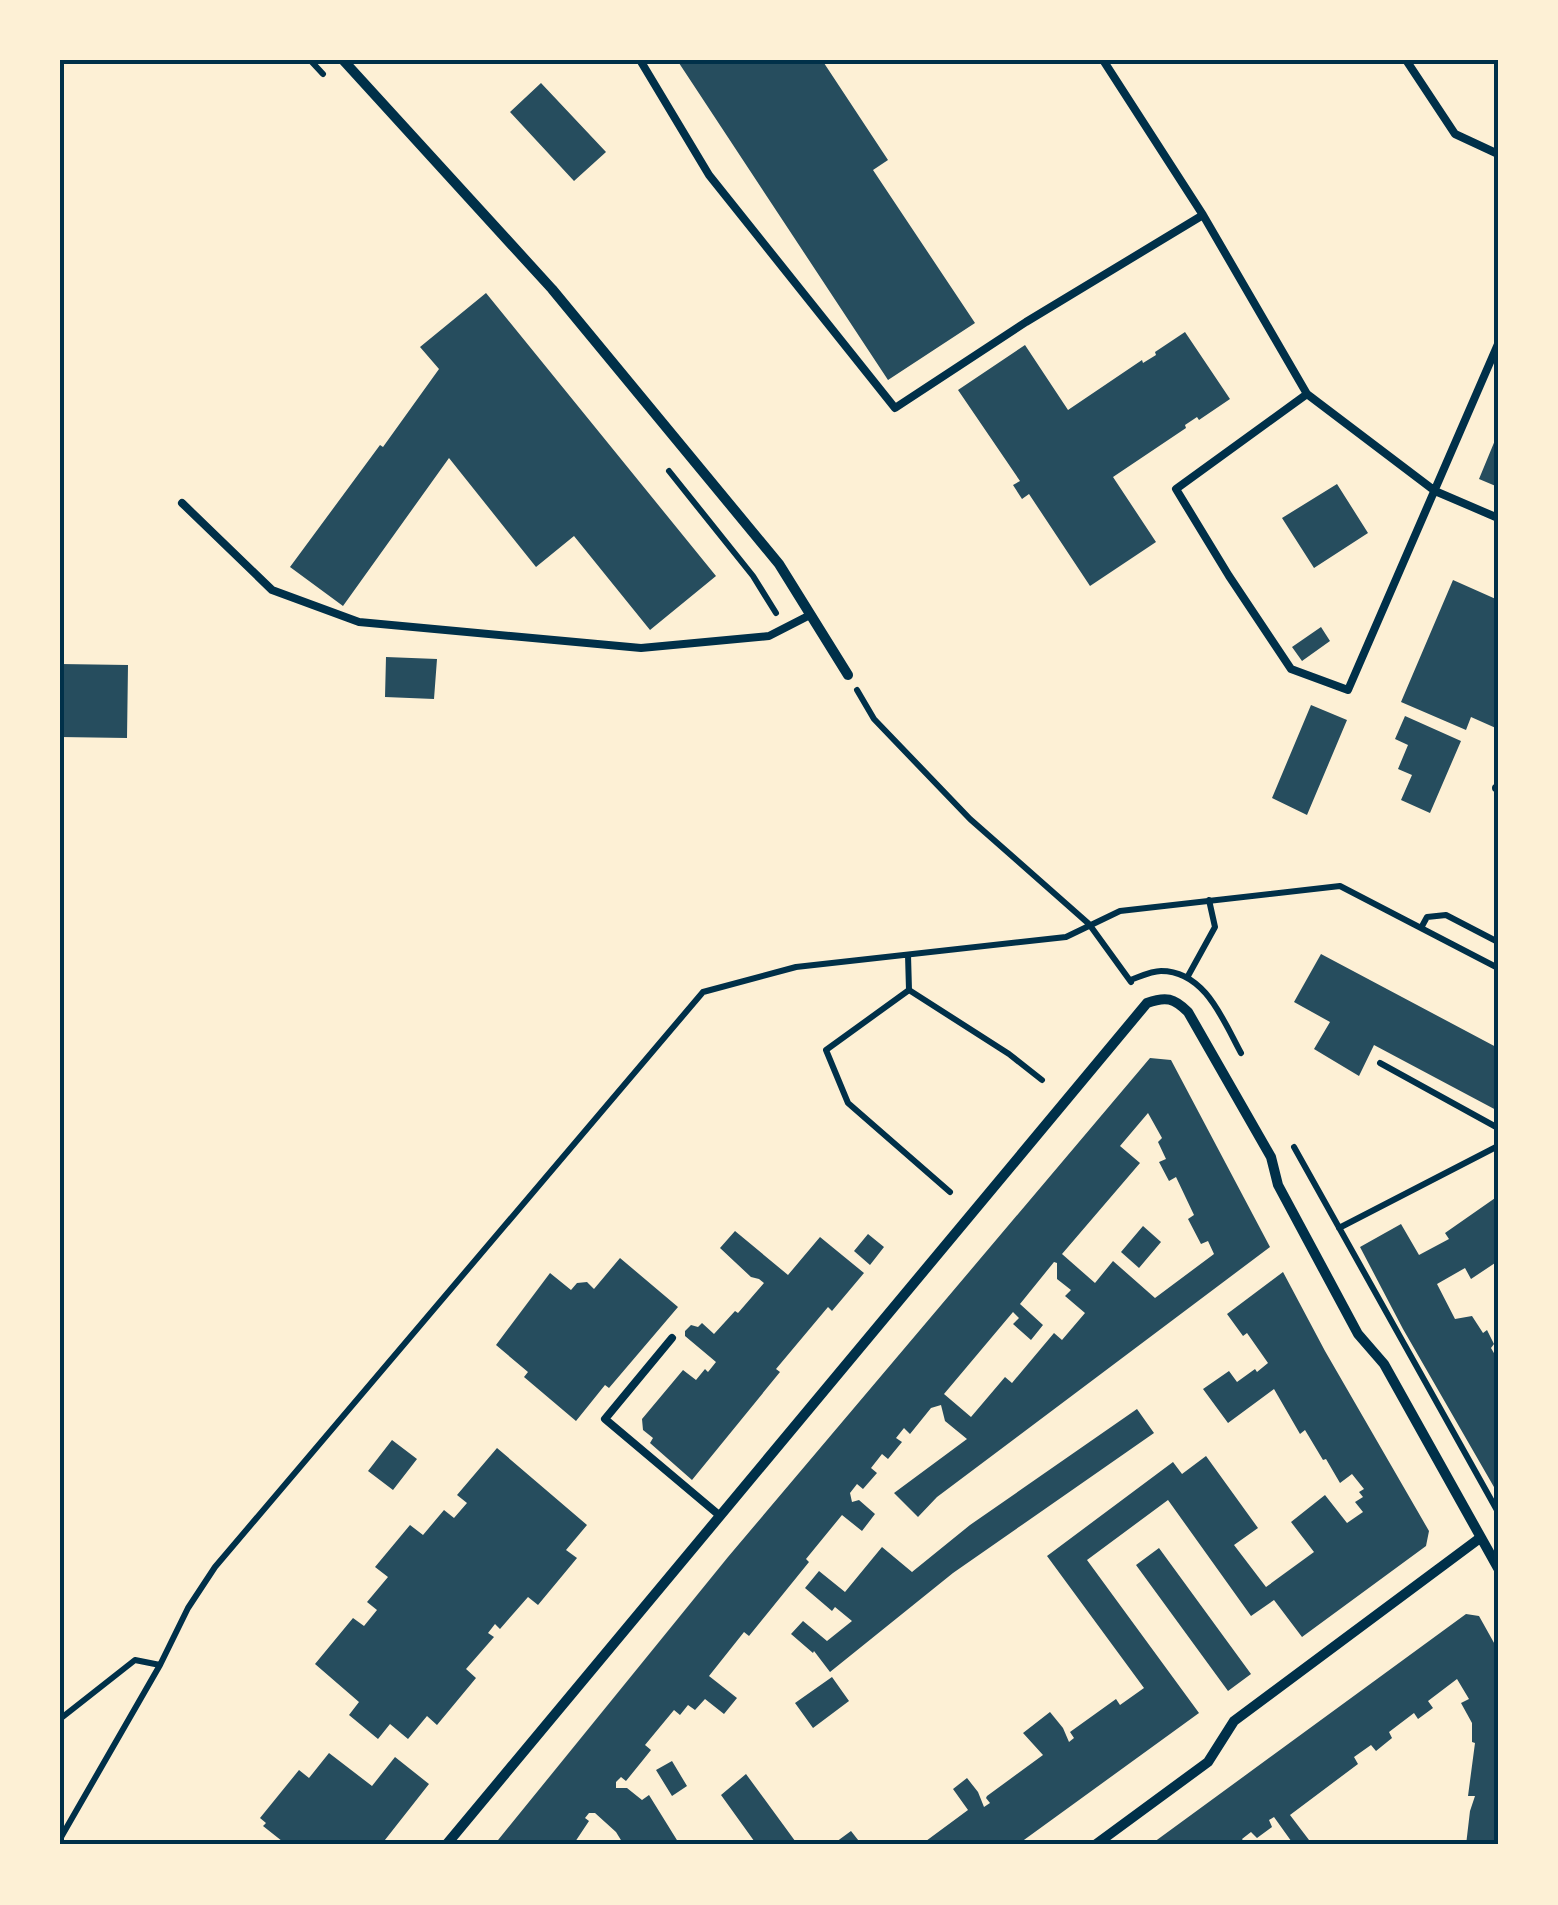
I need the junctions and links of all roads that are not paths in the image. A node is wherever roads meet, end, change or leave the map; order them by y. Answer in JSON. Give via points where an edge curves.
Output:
{"nodes":[{"id":1,"x":343,"y":60,"type":"edge"},
{"id":2,"x":640,"y":60,"type":"edge"},
{"id":3,"x":1103,"y":60,"type":"edge"},
{"id":4,"x":1406,"y":60,"type":"edge"},
{"id":5,"x":1498,"y":154,"type":"edge"},
{"id":6,"x":1203,"y":215,"type":"junction"},
{"id":7,"x":1498,"y":344,"type":"edge"},
{"id":8,"x":1307,"y":394,"type":"junction"},
{"id":9,"x":1435,"y":491,"type":"junction"},
{"id":10,"x":182,"y":503,"type":"dead end"},
{"id":11,"x":1498,"y":518,"type":"edge"},
{"id":12,"x":810,"y":615,"type":"junction"},
{"id":13,"x":848,"y":675,"type":"road end"},
{"id":14,"x":672,"y":1338,"type":"dead end"},
{"id":15,"x":719,"y":1516,"type":"junction"},
{"id":16,"x":1480,"y":1538,"type":"junction"},
{"id":17,"x":1498,"y":1568,"type":"edge"},
{"id":18,"x":446,"y":1845,"type":"edge"},
{"id":19,"x":1095,"y":1845,"type":"edge"}],
"edges":[{"from":1,"to":12,"type":"street","via":[[552,289],[779,564]]},
{"from":2,"to":6,"type":"lane","via":[[710,175],[895,408]]},
{"from":3,"to":6,"type":"lane"},
{"from":4,"to":5,"type":"lane","via":[[1455,134]]},
{"from":6,"to":8,"type":"lane"},
{"from":7,"to":9,"type":"lane"},
{"from":8,"to":9,"type":"lane"},
{"from":8,"to":9,"type":"lane","via":[[1176,489],[1291,669],[1348,690]]},
{"from":9,"to":11,"type":"lane"},
{"from":10,"to":12,"type":"lane","via":[[272,590],[358,622],[641,648],[768,636]]},
{"from":12,"to":13,"type":"street"},
{"from":14,"to":15,"type":"lane","via":[[605,1418]]},
{"from":15,"to":16,"type":"street","via":[[1146,1003],[1162,998],[1188,1012],[1271,1157],[1278,1185],[1358,1334],[1384,1364]]},
{"from":15,"to":18,"type":"street"},
{"from":16,"to":17,"type":"street"},
{"from":16,"to":19,"type":"street","via":[[1234,1722],[1208,1762]]}]}
